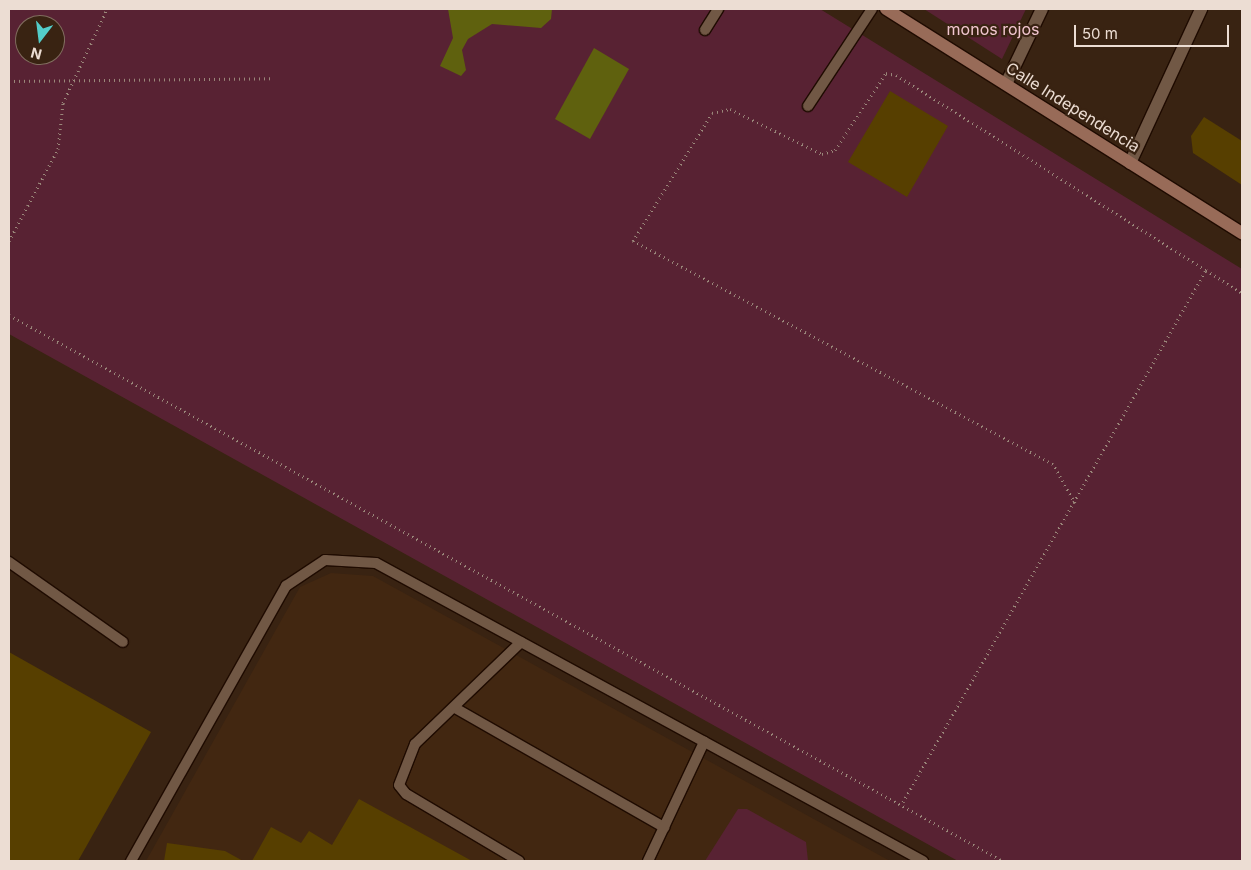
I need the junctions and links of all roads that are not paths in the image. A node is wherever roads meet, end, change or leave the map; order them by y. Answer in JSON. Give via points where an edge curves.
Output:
{"nodes":[{"id":1,"x":718,"y":9,"type":"edge"},
{"id":2,"x":872,"y":9,"type":"edge"},
{"id":3,"x":886,"y":9,"type":"edge"},
{"id":4,"x":1042,"y":9,"type":"edge"},
{"id":5,"x":1201,"y":9,"type":"edge"},
{"id":6,"x":705,"y":30,"type":"dead end"},
{"id":7,"x":1006,"y":84,"type":"junction"},
{"id":8,"x":808,"y":106,"type":"dead end"},
{"id":9,"x":1130,"y":163,"type":"junction"},
{"id":10,"x":1242,"y":233,"type":"edge"},
{"id":11,"x":9,"y":562,"type":"edge"},
{"id":12,"x":123,"y":642,"type":"dead end"},
{"id":13,"x":521,"y":642,"type":"junction"},
{"id":14,"x":455,"y":708,"type":"junction"},
{"id":15,"x":704,"y":742,"type":"junction"},
{"id":16,"x":664,"y":827,"type":"junction"},
{"id":17,"x":131,"y":861,"type":"edge"},
{"id":18,"x":520,"y":861,"type":"edge"},
{"id":19,"x":648,"y":861,"type":"edge"},
{"id":20,"x":923,"y":861,"type":"edge"}],
"edges":[{"from":1,"to":6,"type":"lane"},
{"from":2,"to":8,"type":"lane"},
{"from":3,"to":7,"type":"street","name":"Calle Independencia"},
{"from":4,"to":7,"type":"street"},
{"from":5,"to":9,"type":"street"},
{"from":7,"to":9,"type":"street","name":"Calle Independencia"},
{"from":9,"to":10,"type":"street","name":"Calle Independencia"},
{"from":11,"to":12,"type":"lane"},
{"from":13,"to":14,"type":"lane"},
{"from":13,"to":15,"type":"lane"},
{"from":13,"to":17,"type":"lane","via":[[376,563],[325,560],[286,586]]},
{"from":14,"to":16,"type":"lane"},
{"from":14,"to":18,"type":"lane","via":[[415,744],[398,785],[406,794]]},
{"from":15,"to":16,"type":"lane"},
{"from":15,"to":20,"type":"lane"},
{"from":16,"to":19,"type":"lane"}]}
